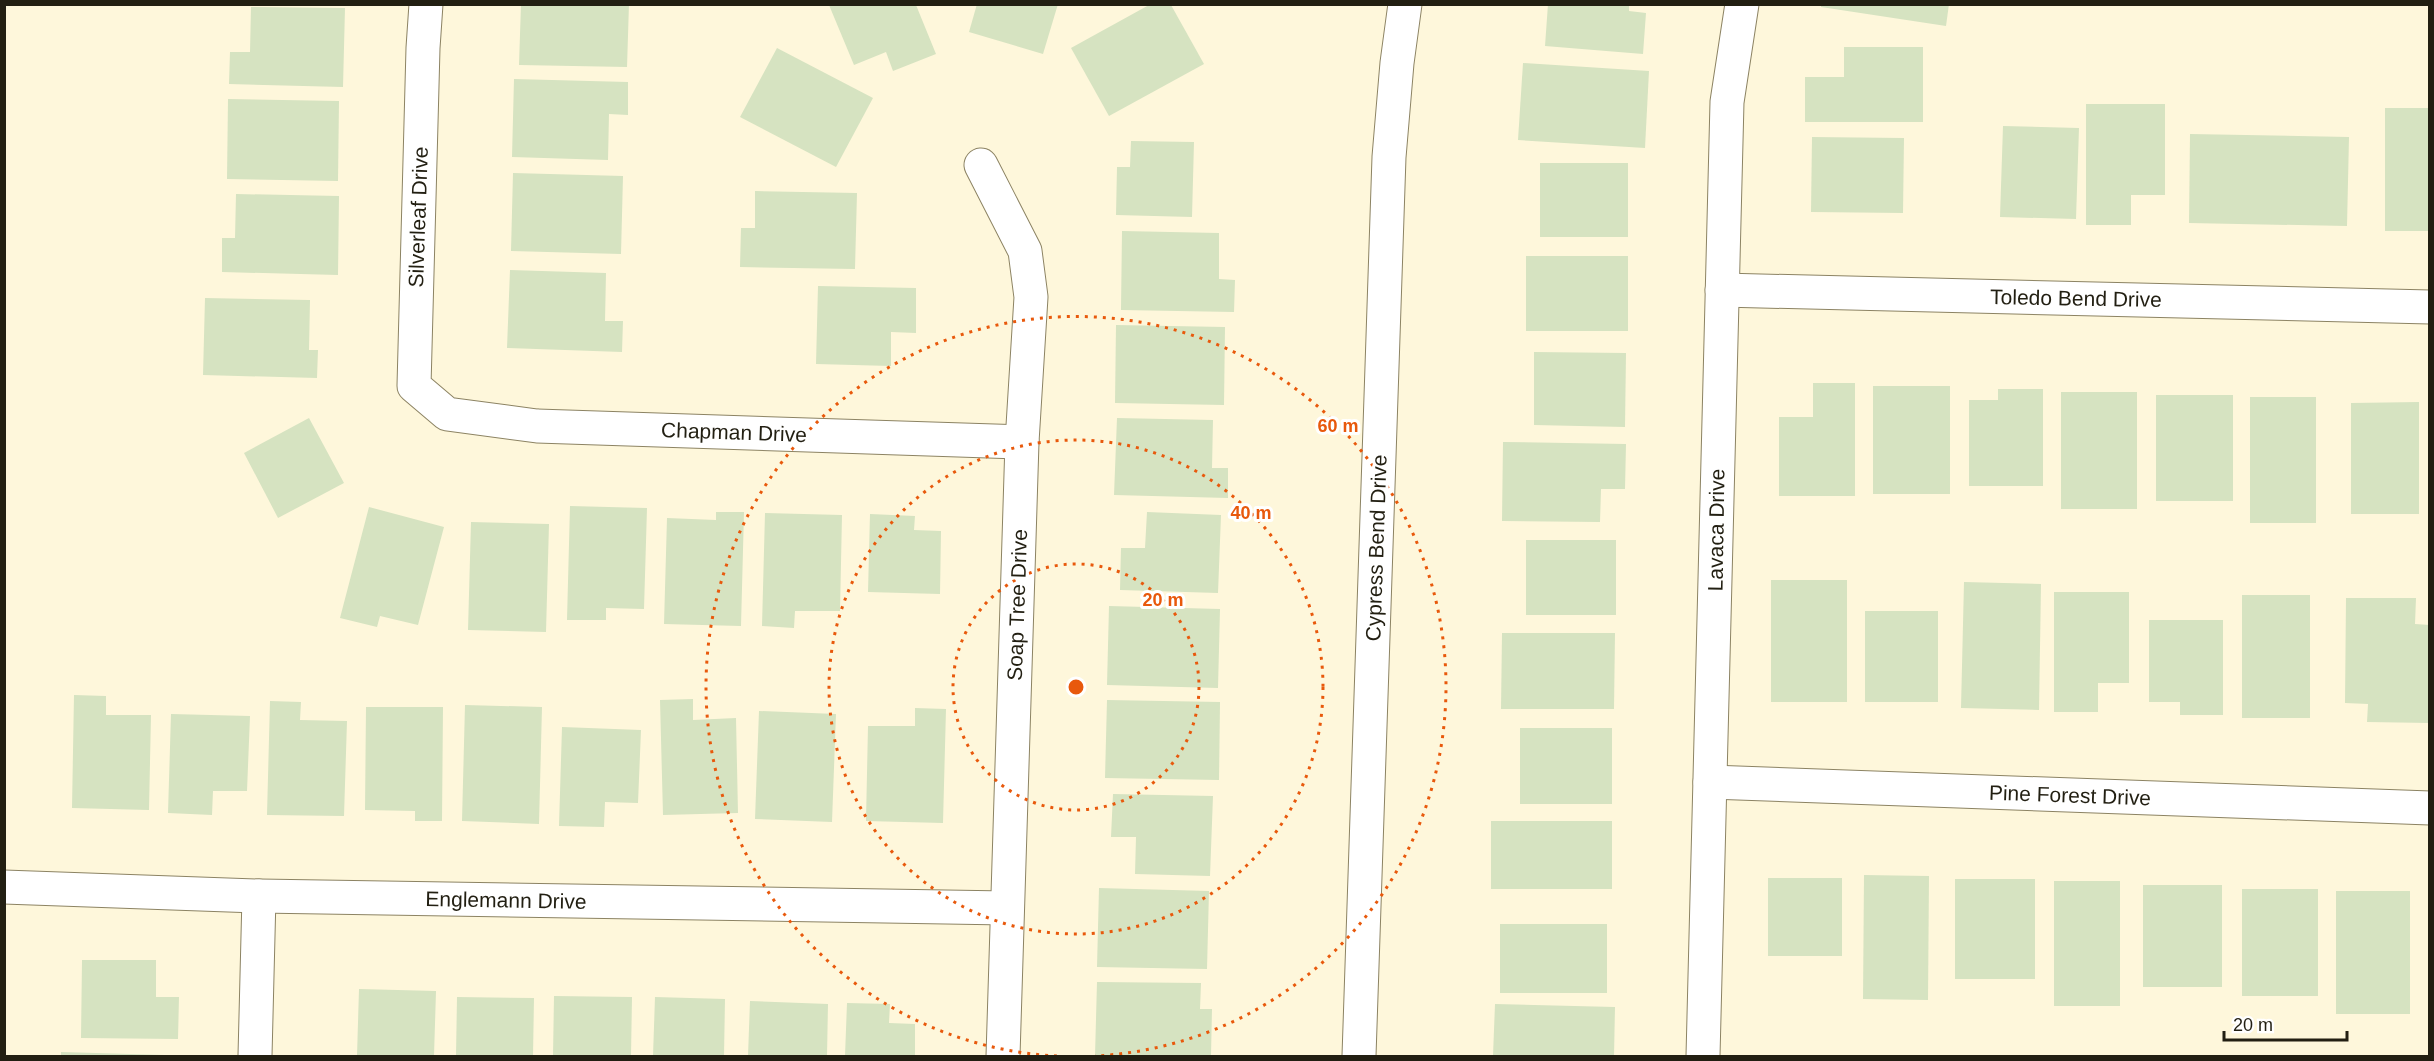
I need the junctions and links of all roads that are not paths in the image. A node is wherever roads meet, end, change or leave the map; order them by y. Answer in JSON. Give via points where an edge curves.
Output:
{"nodes":[{"id":1,"x":426,"y":4,"type":"edge"},
{"id":2,"x":1405,"y":4,"type":"edge"},
{"id":3,"x":1742,"y":4,"type":"edge"},
{"id":4,"x":981,"y":165,"type":"dead end"},
{"id":5,"x":1722,"y":290,"type":"junction"},
{"id":6,"x":2430,"y":307,"type":"edge"},
{"id":7,"x":447,"y":414,"type":"joint"},
{"id":8,"x":1022,"y":442,"type":"junction"},
{"id":9,"x":1710,"y":782,"type":"junction"},
{"id":10,"x":2430,"y":808,"type":"edge"},
{"id":11,"x":4,"y":887,"type":"edge"},
{"id":12,"x":259,"y":896,"type":"junction"},
{"id":13,"x":1007,"y":908,"type":"junction"},
{"id":14,"x":255,"y":1056,"type":"edge"},
{"id":15,"x":1003,"y":1056,"type":"edge"},
{"id":16,"x":1359,"y":1056,"type":"edge"},
{"id":17,"x":1703,"y":1056,"type":"edge"}],
"edges":[{"from":1,"to":7,"type":"street","name":"Silverleaf Drive","via":[[414,386]]},
{"from":2,"to":16,"type":"street","name":"Cypress Bend Drive","via":[[1389,157]]},
{"from":3,"to":5,"type":"street","name":"Lavaca Drive","via":[[1727,102]]},
{"from":4,"to":8,"type":"street","name":"Soap Tree Drive","via":[[1025,251],[1031,297]]},
{"from":5,"to":6,"type":"street","name":"Toledo Bend Drive"},
{"from":5,"to":9,"type":"street","name":"Lavaca Drive"},
{"from":7,"to":8,"type":"street","name":"Chapman Drive","via":[[537,426]]},
{"from":8,"to":13,"type":"street","name":"Soap Tree Drive"},
{"from":9,"to":10,"type":"street","name":"Pine Forest Drive"},
{"from":9,"to":17,"type":"street","name":"Lavaca Drive"},
{"from":11,"to":12,"type":"street","name":"Englemann Drive"},
{"from":12,"to":13,"type":"street","name":"Englemann Drive"},
{"from":12,"to":14,"type":"street"},
{"from":13,"to":15,"type":"street","name":"Soap Tree Drive"}]}
